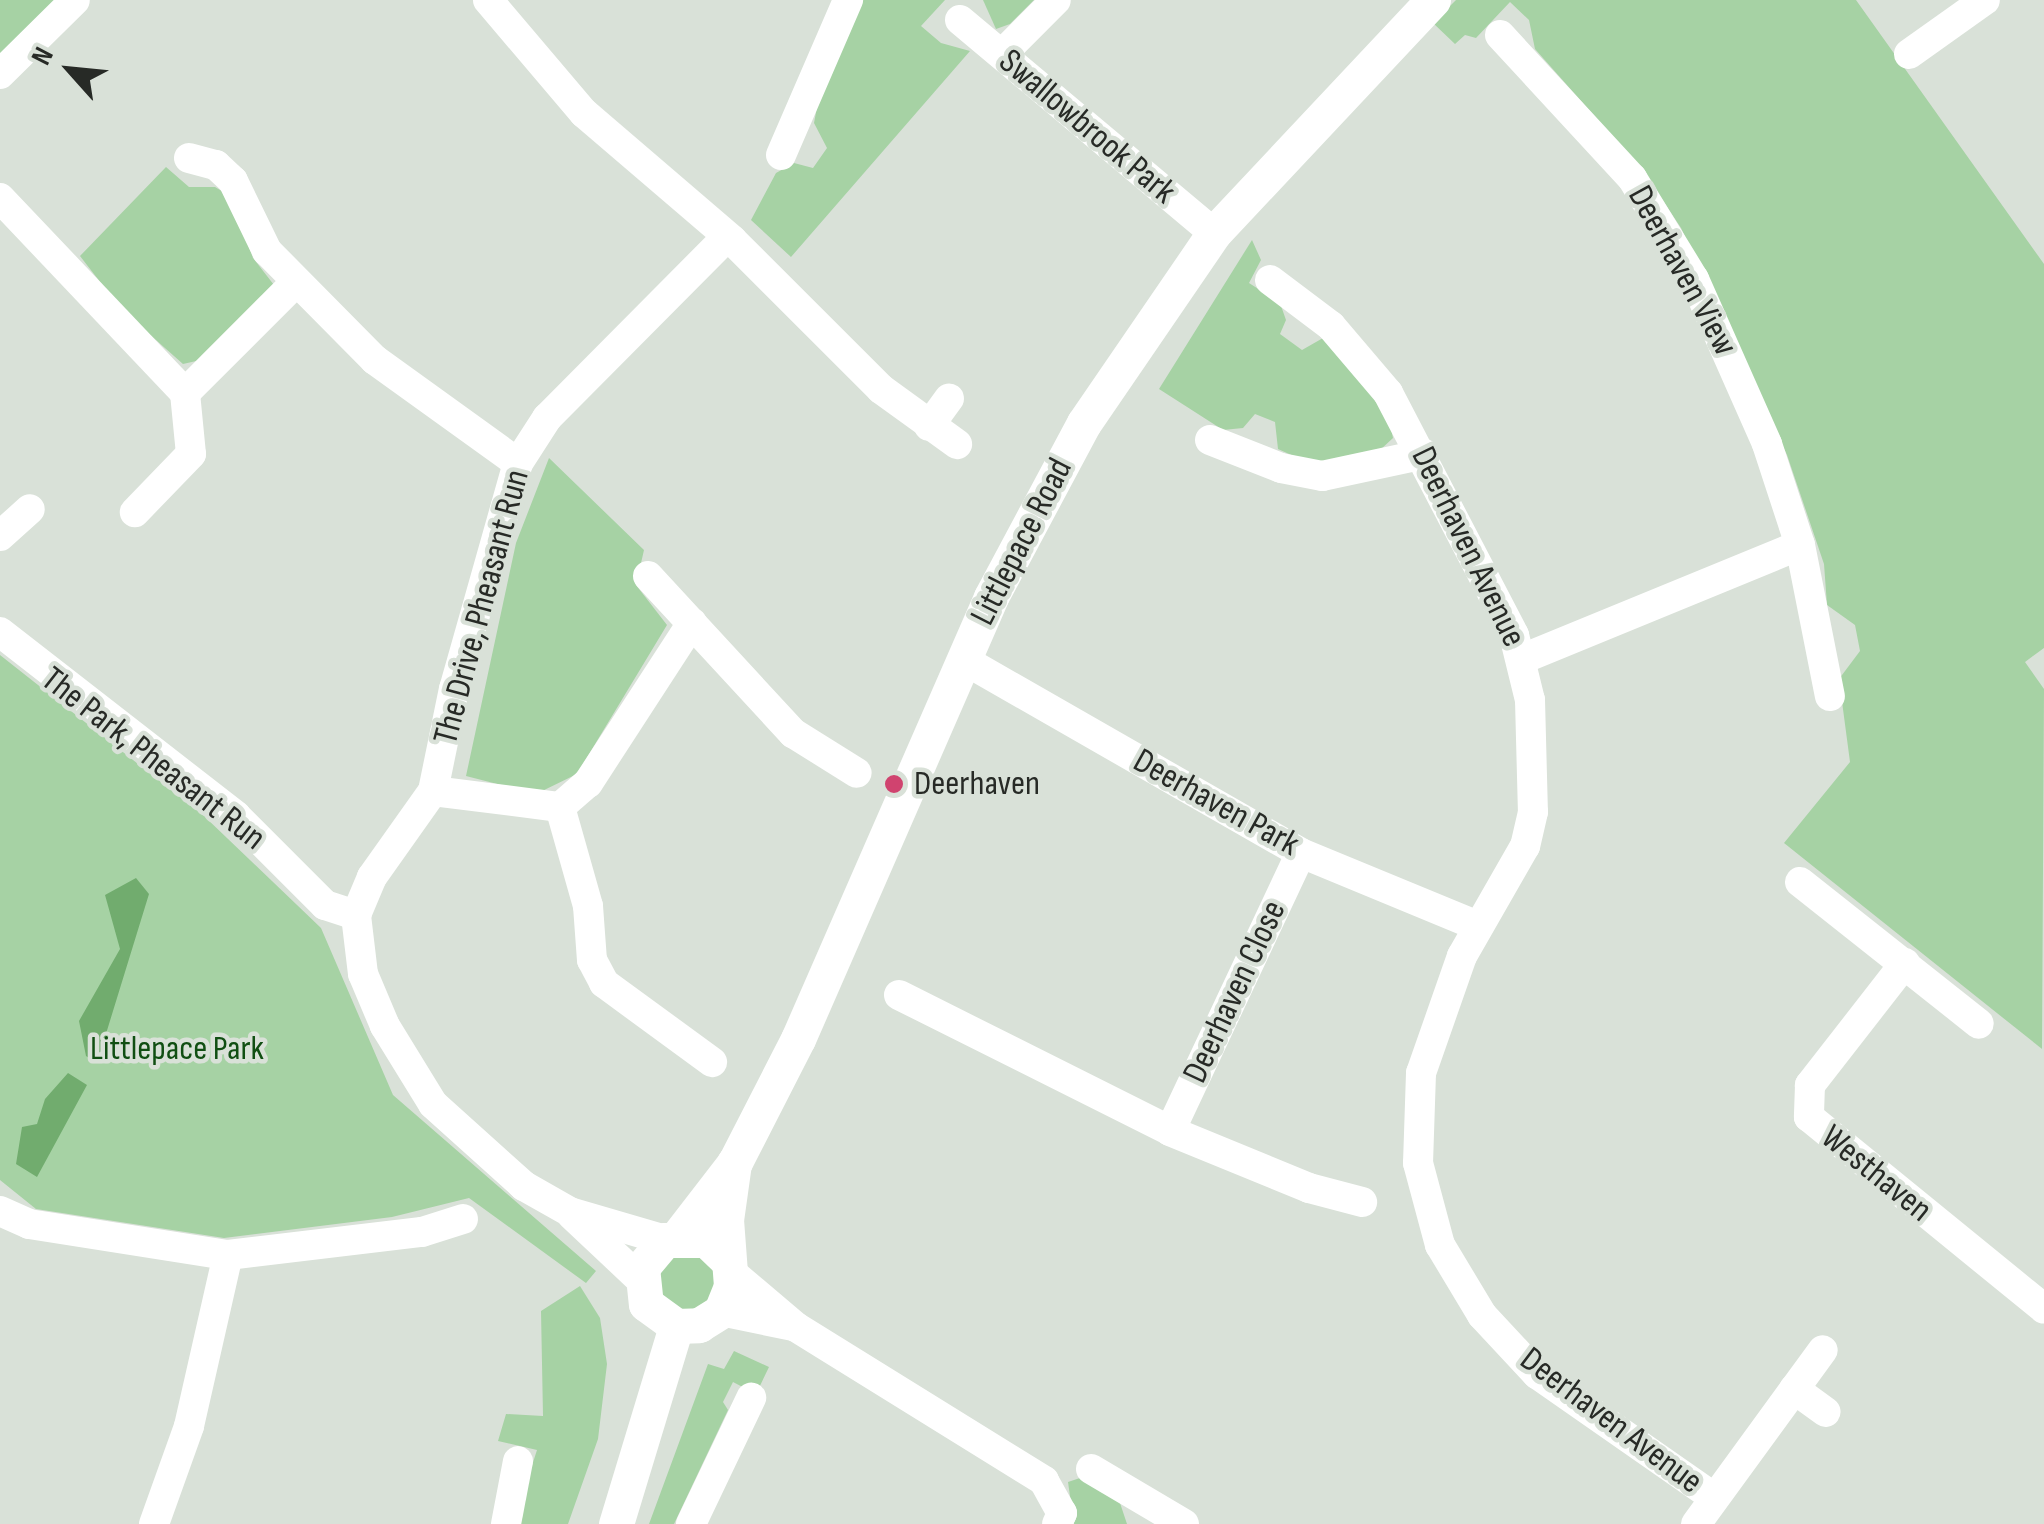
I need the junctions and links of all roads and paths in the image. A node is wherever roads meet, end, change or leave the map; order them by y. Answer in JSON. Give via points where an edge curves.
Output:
{"nodes":[{"id":1,"x":75,"y":0,"type":"edge"},
{"id":2,"x":488,"y":0,"type":"edge"},
{"id":3,"x":848,"y":0,"type":"edge"},
{"id":4,"x":1056,"y":0,"type":"edge"},
{"id":5,"x":1432,"y":0,"type":"edge"},
{"id":6,"x":1985,"y":0,"type":"edge"},
{"id":7,"x":960,"y":20,"type":"dead end"},
{"id":8,"x":1500,"y":35,"type":"dead end"},
{"id":9,"x":1002,"y":54,"type":"junction"},
{"id":10,"x":1909,"y":54,"type":"dead end"},
{"id":11,"x":0,"y":74,"type":"edge"},
{"id":12,"x":781,"y":155,"type":"dead end"},
{"id":13,"x":189,"y":158,"type":"dead end"},
{"id":14,"x":0,"y":198,"type":"edge"},
{"id":15,"x":1214,"y":233,"type":"junction"},
{"id":16,"x":728,"y":236,"type":"junction"},
{"id":17,"x":1270,"y":280,"type":"dead end"},
{"id":18,"x":294,"y":284,"type":"junction"},
{"id":19,"x":185,"y":394,"type":"junction"},
{"id":20,"x":949,"y":398,"type":"dead end"},
{"id":21,"x":929,"y":426,"type":"junction"},
{"id":22,"x":1210,"y":440,"type":"dead end"},
{"id":23,"x":957,"y":444,"type":"dead end"},
{"id":24,"x":1425,"y":454,"type":"junction"},
{"id":25,"x":518,"y":463,"type":"junction"},
{"id":26,"x":30,"y":509,"type":"dead end"},
{"id":27,"x":135,"y":512,"type":"dead end"},
{"id":28,"x":0,"y":536,"type":"edge"},
{"id":29,"x":1800,"y":545,"type":"junction"},
{"id":30,"x":648,"y":576,"type":"dead end"},
{"id":31,"x":692,"y":623,"type":"junction"},
{"id":32,"x":0,"y":632,"type":"edge"},
{"id":33,"x":1522,"y":659,"type":"junction"},
{"id":34,"x":964,"y":660,"type":"junction"},
{"id":35,"x":1830,"y":696,"type":"dead end"},
{"id":36,"x":857,"y":773,"type":"dead end"},
{"id":37,"x":433,"y":791,"type":"junction"},
{"id":38,"x":560,"y":807,"type":"junction"},
{"id":39,"x":1300,"y":852,"type":"junction"},
{"id":40,"x":1800,"y":882,"type":"dead end"},
{"id":41,"x":356,"y":915,"type":"junction"},
{"id":42,"x":1478,"y":926,"type":"junction"},
{"id":43,"x":1905,"y":963,"type":"junction"},
{"id":44,"x":899,"y":995,"type":"dead end"},
{"id":45,"x":1980,"y":1024,"type":"dead end"},
{"id":46,"x":712,"y":1062,"type":"dead end"},
{"id":47,"x":1170,"y":1131,"type":"junction"},
{"id":48,"x":734,"y":1162,"type":"junction"},
{"id":49,"x":1362,"y":1202,"type":"dead end"},
{"id":50,"x":0,"y":1211,"type":"edge"},
{"id":51,"x":570,"y":1212,"type":"junction"},
{"id":52,"x":462,"y":1219,"type":"dead end"},
{"id":53,"x":672,"y":1238,"type":"junction"},
{"id":54,"x":228,"y":1255,"type":"junction"},
{"id":55,"x":728,"y":1266,"type":"junction"},
{"id":56,"x":640,"y":1279,"type":"junction"},
{"id":57,"x":2044,"y":1309,"type":"edge"},
{"id":58,"x":720,"y":1311,"type":"junction"},
{"id":59,"x":676,"y":1326,"type":"junction"},
{"id":60,"x":796,"y":1326,"type":"junction"},
{"id":61,"x":1823,"y":1350,"type":"dead end"},
{"id":62,"x":1794,"y":1389,"type":"junction"},
{"id":63,"x":751,"y":1398,"type":"dead end"},
{"id":64,"x":1826,"y":1412,"type":"dead end"},
{"id":65,"x":518,"y":1461,"type":"dead end"},
{"id":66,"x":1091,"y":1470,"type":"dead end"},
{"id":67,"x":1714,"y":1497,"type":"junction"},
{"id":68,"x":154,"y":1524,"type":"edge"},
{"id":69,"x":506,"y":1524,"type":"edge"},
{"id":70,"x":616,"y":1524,"type":"edge"},
{"id":71,"x":691,"y":1524,"type":"edge"},
{"id":72,"x":1057,"y":1524,"type":"edge"},
{"id":73,"x":1184,"y":1524,"type":"edge"},
{"id":74,"x":1696,"y":1524,"type":"edge"}],
"edges":[{"from":1,"to":11,"type":"street"},
{"from":2,"to":16,"type":"street","via":[[584,113]]},
{"from":3,"to":12,"type":"street"},
{"from":4,"to":9,"type":"street"},
{"from":5,"to":15,"type":"street","name":"Littlepace Road"},
{"from":6,"to":10,"type":"street"},
{"from":7,"to":9,"type":"street","name":"Swallowbrook Park"},
{"from":8,"to":29,"type":"street","name":"Deerhaven View","via":[[1632,178],[1676,245],[1744,390]]},
{"from":9,"to":15,"type":"street","name":"Swallowbrook Park"},
{"from":13,"to":18,"type":"street","via":[[216,165],[232,181],[267,251]]},
{"from":14,"to":19,"type":"street"},
{"from":15,"to":34,"type":"street","name":"Littlepace Road","via":[[1142,332],[1051,478]]},
{"from":16,"to":21,"type":"street","via":[[881,389]]},
{"from":16,"to":25,"type":"street","name":"The Drive, Pheasant Run","via":[[547,418]]},
{"from":17,"to":24,"type":"street","name":"Deerhaven Avenue","via":[[1362,358]]},
{"from":18,"to":19,"type":"street"},
{"from":18,"to":25,"type":"street","via":[[374,360]]},
{"from":19,"to":27,"type":"street","via":[[191,454]]},
{"from":20,"to":21,"type":"street"},
{"from":21,"to":23,"type":"street"},
{"from":22,"to":24,"type":"street","via":[[1322,476]]},
{"from":24,"to":33,"type":"street","name":"Deerhaven Avenue"},
{"from":25,"to":37,"type":"street","name":"The Drive, Pheasant Run","via":[[454,690]]},
{"from":26,"to":28,"type":"street"},
{"from":29,"to":33,"type":"street"},
{"from":29,"to":35,"type":"street","name":"Deerhaven View"},
{"from":30,"to":31,"type":"street"},
{"from":31,"to":36,"type":"street","via":[[792,733]]},
{"from":31,"to":38,"type":"street","via":[[588,783]]},
{"from":32,"to":41,"type":"street","name":"The Park, Pheasant Run","via":[[236,816],[326,904]]},
{"from":33,"to":42,"type":"street","name":"Deerhaven Avenue","via":[[1535,756],[1534,812],[1512,874]]},
{"from":34,"to":39,"type":"street","name":"Deerhaven Park"},
{"from":34,"to":48,"type":"street","name":"Littlepace Road","via":[[798,1039]]},
{"from":37,"to":38,"type":"street"},
{"from":37,"to":41,"type":"street","name":"The Drive, Pheasant Run","via":[[372,877]]},
{"from":38,"to":46,"type":"street","via":[[588,906],[592,960],[604,983]]},
{"from":39,"to":42,"type":"street","name":"Deerhaven Park"},
{"from":39,"to":47,"type":"street","name":"Deerhaven Close"},
{"from":40,"to":43,"type":"street"},
{"from":41,"to":51,"type":"street","via":[[363,974],[385,1026],[433,1104],[524,1186]]},
{"from":42,"to":67,"type":"street","name":"Deerhaven Avenue","via":[[1432,1028],[1421,1073],[1418,1163],[1440,1245],[1482,1316],[1537,1374]]},
{"from":43,"to":45,"type":"street"},
{"from":43,"to":57,"type":"street","name":"Westhaven","via":[[1810,1085],[1809,1117]]},
{"from":44,"to":47,"type":"street"},
{"from":47,"to":49,"type":"street","via":[[1309,1188]]},
{"from":48,"to":53,"type":"street","name":"Littlepace Road"},
{"from":48,"to":55,"type":"street","name":"Littlepace Road"},
{"from":50,"to":54,"type":"street","via":[[29,1224]]},
{"from":51,"to":53,"type":"street"},
{"from":51,"to":56,"type":"street"},
{"from":52,"to":54,"type":"street","via":[[422,1232]]},
{"from":53,"to":55,"type":"street","via":[[706,1240]]},
{"from":53,"to":56,"type":"street","via":[[647,1256]]},
{"from":54,"to":68,"type":"street","via":[[189,1426]]},
{"from":55,"to":58,"type":"street"},
{"from":55,"to":60,"type":"street"},
{"from":56,"to":59,"type":"street","via":[[654,1314]]},
{"from":58,"to":59,"type":"street","via":[[699,1325]]},
{"from":58,"to":60,"type":"street"},
{"from":59,"to":70,"type":"street"},
{"from":60,"to":72,"type":"street","via":[[1044,1481],[1062,1513]]},
{"from":61,"to":62,"type":"street"},
{"from":62,"to":64,"type":"street"},
{"from":62,"to":67,"type":"street"},
{"from":63,"to":71,"type":"street"},
{"from":65,"to":69,"type":"street"},
{"from":66,"to":73,"type":"street"},
{"from":67,"to":74,"type":"street"}]}
